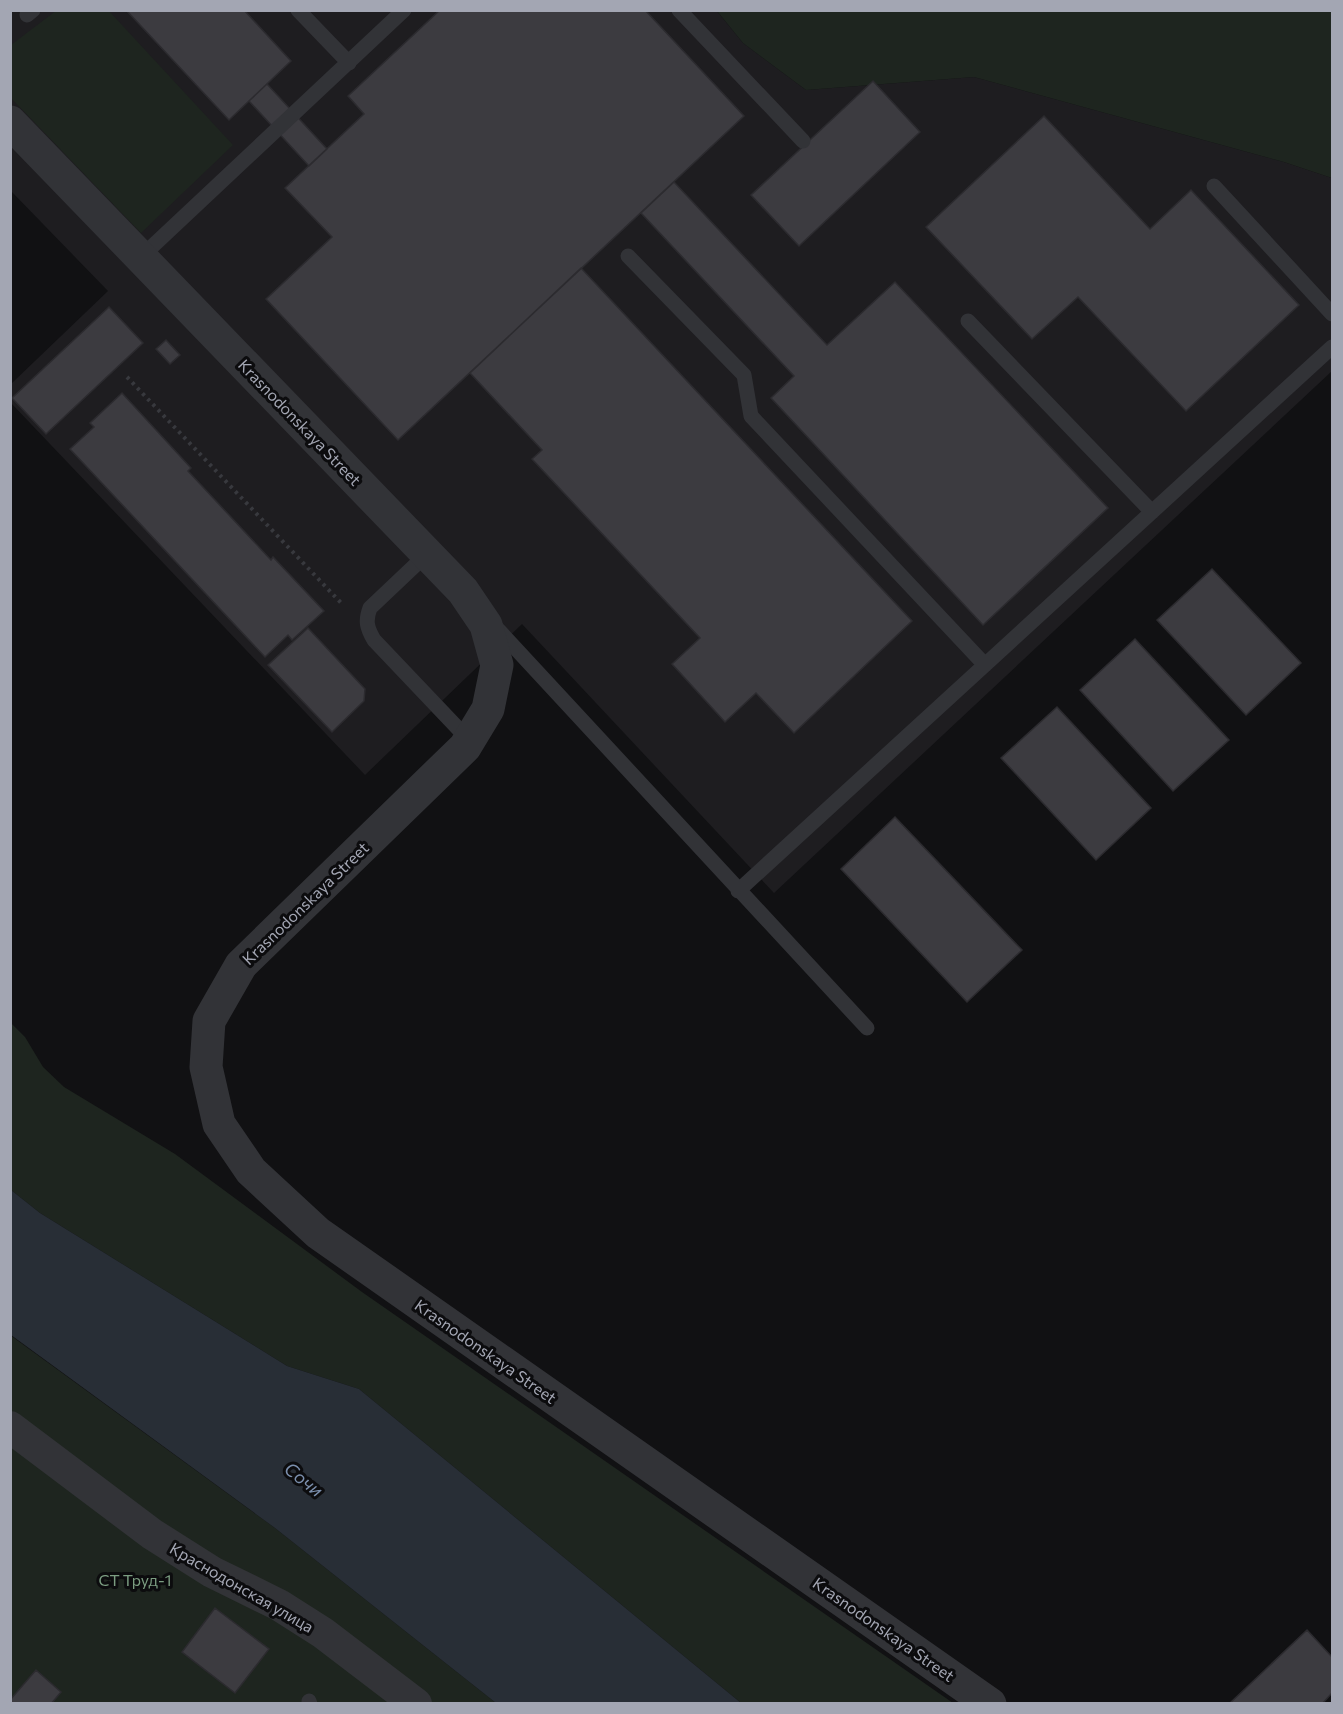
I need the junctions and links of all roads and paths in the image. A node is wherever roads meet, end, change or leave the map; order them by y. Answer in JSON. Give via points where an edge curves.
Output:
{"nodes":[{"id":1,"x":298,"y":10,"type":"edge"},
{"id":2,"x":404,"y":10,"type":"edge"},
{"id":3,"x":679,"y":10,"type":"edge"},
{"id":4,"x":349,"y":63,"type":"junction"},
{"id":5,"x":10,"y":122,"type":"edge"},
{"id":6,"x":802,"y":141,"type":"dead end"},
{"id":7,"x":1214,"y":186,"type":"dead end"},
{"id":8,"x":628,"y":256,"type":"dead end"},
{"id":9,"x":141,"y":257,"type":"junction"},
{"id":10,"x":1332,"y":314,"type":"edge"},
{"id":11,"x":968,"y":321,"type":"dead end"},
{"id":12,"x":1332,"y":347,"type":"edge"},
{"id":13,"x":127,"y":377,"type":"dead end"},
{"id":14,"x":1152,"y":512,"type":"junction"},
{"id":15,"x":427,"y":554,"type":"junction"},
{"id":16,"x":463,"y":591,"type":"junction"},
{"id":17,"x":343,"y":605,"type":"dead end"},
{"id":18,"x":985,"y":665,"type":"junction"},
{"id":19,"x":469,"y":740,"type":"junction"},
{"id":20,"x":738,"y":891,"type":"junction"},
{"id":21,"x":867,"y":1028,"type":"dead end"},
{"id":22,"x":10,"y":1427,"type":"edge"},
{"id":23,"x":416,"y":1704,"type":"edge"},
{"id":24,"x":990,"y":1704,"type":"edge"}],
"edges":[{"from":1,"to":4,"type":"lane"},
{"from":2,"to":4,"type":"lane"},
{"from":3,"to":6,"type":"lane"},
{"from":4,"to":9,"type":"lane"},
{"from":5,"to":9,"type":"street","name":"Krasnodonskaya Street"},
{"from":7,"to":10,"type":"lane"},
{"from":8,"to":18,"type":"lane","via":[[744,375],[751,416]]},
{"from":9,"to":15,"type":"street","name":"Krasnodonskaya Street"},
{"from":11,"to":14,"type":"lane"},
{"from":12,"to":14,"type":"lane"},
{"from":13,"to":17,"type":"path"},
{"from":14,"to":18,"type":"lane"},
{"from":15,"to":16,"type":"street","name":"Krasnodonskaya Street"},
{"from":15,"to":19,"type":"lane","via":[[370,608],[368,628],[374,640]]},
{"from":16,"to":19,"type":"street","name":"Krasnodonskaya Street","via":[[486,624],[497,665],[488,709]]},
{"from":16,"to":20,"type":"lane"},
{"from":18,"to":20,"type":"lane"},
{"from":19,"to":24,"type":"street","name":"Krasnodonskaya Street","via":[[241,965],[209,1021],[206,1067],[219,1124],[251,1171],[318,1233]]},
{"from":20,"to":21,"type":"lane"},
{"from":22,"to":23,"type":"street","name":"Краснодонская улица","via":[[152,1534],[212,1572],[279,1605]]}]}
